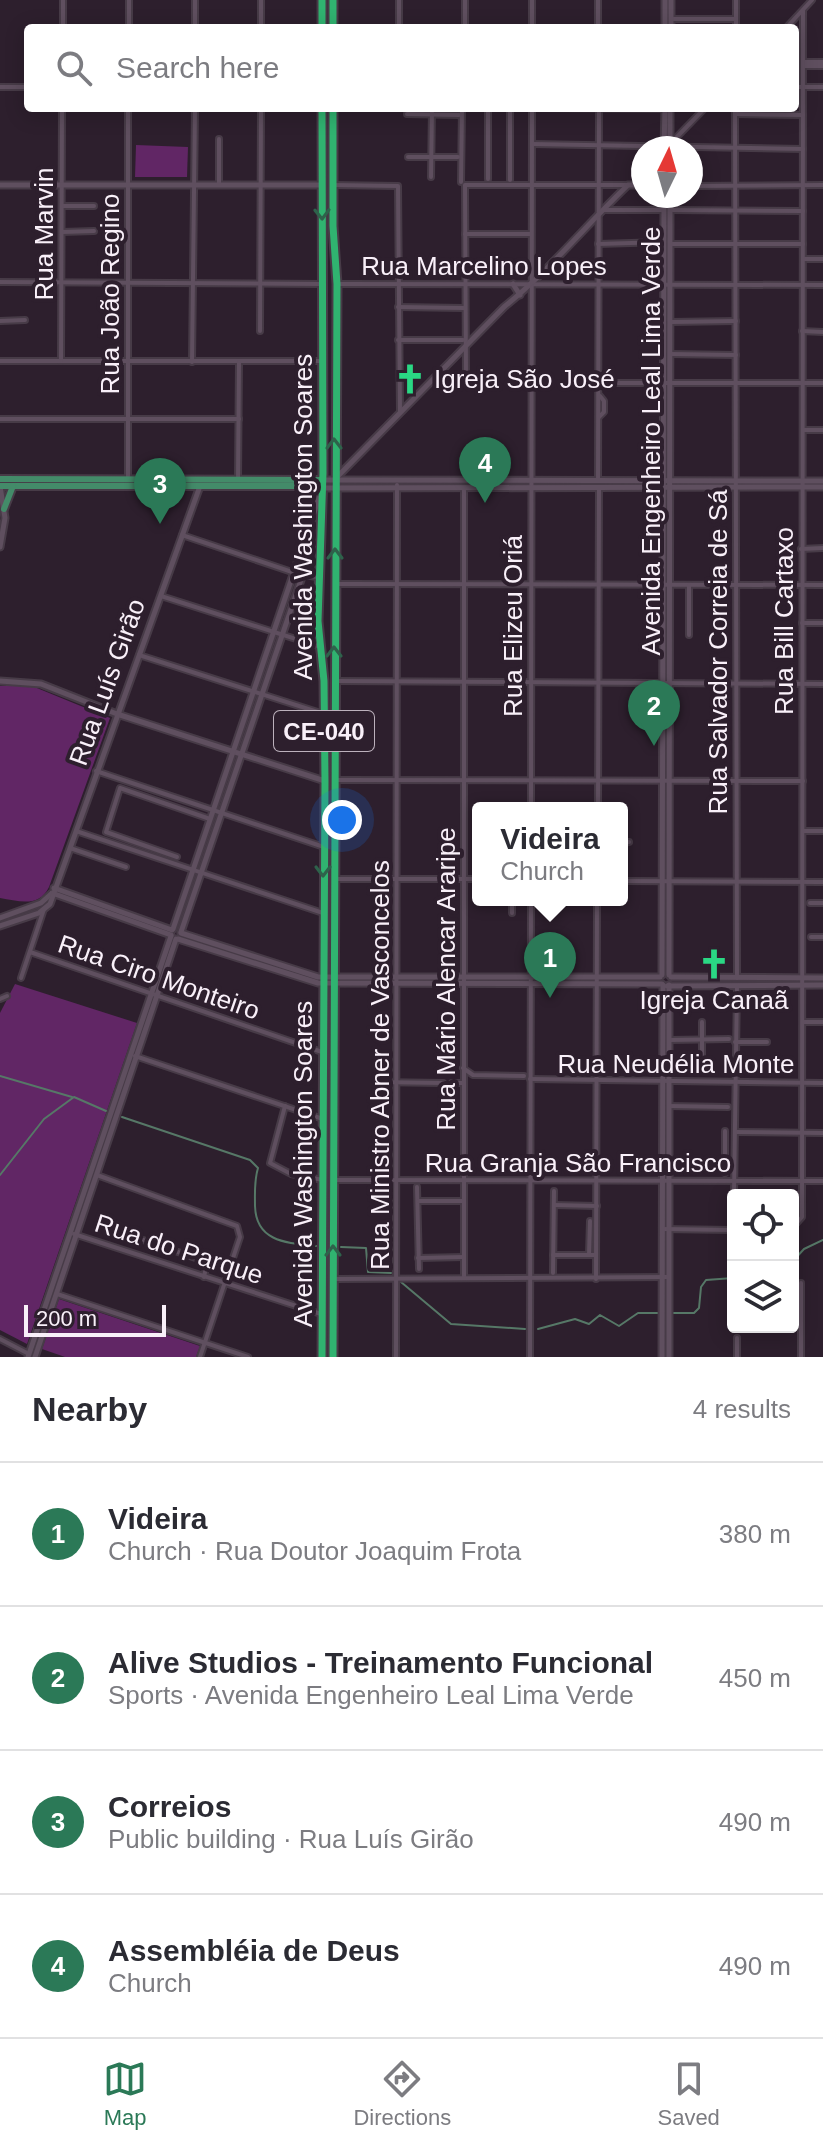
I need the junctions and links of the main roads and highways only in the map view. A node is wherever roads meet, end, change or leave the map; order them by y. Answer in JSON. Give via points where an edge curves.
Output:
{"nodes":[{"id":1,"x":322,"y":0,"type":"edge"},
{"id":2,"x":333,"y":0,"type":"edge"},
{"id":3,"x":668,"y":0,"type":"edge"},
{"id":4,"x":322,"y":24,"type":"edge"},
{"id":5,"x":333,"y":24,"type":"edge"},
{"id":6,"x":665,"y":24,"type":"edge"},
{"id":7,"x":671,"y":24,"type":"edge"},
{"id":8,"x":322,"y":112,"type":"edge"},
{"id":9,"x":333,"y":112,"type":"edge"},
{"id":10,"x":667,"y":112,"type":"edge"},
{"id":11,"x":667,"y":136,"type":"edge"},
{"id":12,"x":0,"y":185,"type":"edge"},
{"id":13,"x":322,"y":185,"type":"junction"},
{"id":14,"x":631,"y":185,"type":"edge"},
{"id":15,"x":667,"y":210,"type":"edge"},
{"id":16,"x":513,"y":284,"type":"road end"},
{"id":17,"x":667,"y":284,"type":"junction"},
{"id":18,"x":520,"y":295,"type":"junction"},
{"id":19,"x":0,"y":479,"type":"edge"},
{"id":20,"x":667,"y":482,"type":"junction"},
{"id":21,"x":323,"y":483,"type":"junction"},
{"id":22,"x":335,"y":483,"type":"junction"},
{"id":23,"x":531,"y":483,"type":"junction"},
{"id":24,"x":823,"y":484,"type":"edge"},
{"id":25,"x":0,"y":486,"type":"edge"},
{"id":26,"x":13,"y":486,"type":"junction"},
{"id":27,"x":200,"y":486,"type":"junction"},
{"id":28,"x":4,"y":509,"type":"junction"},
{"id":29,"x":2,"y":519,"type":"edge"},
{"id":30,"x":0,"y":547,"type":"edge"},
{"id":31,"x":295,"y":573,"type":"junction"},
{"id":32,"x":303,"y":574,"type":"junction"},
{"id":33,"x":320,"y":577,"type":"junction"},
{"id":34,"x":335,"y":623,"type":"junction"},
{"id":35,"x":319,"y":632,"type":"junction"},
{"id":36,"x":279,"y":634,"type":"junction"},
{"id":37,"x":0,"y":681,"type":"edge"},
{"id":38,"x":117,"y":714,"type":"junction"},
{"id":39,"x":237,"y":752,"type":"junction"},
{"id":40,"x":325,"y":781,"type":"junction"},
{"id":41,"x":667,"y":782,"type":"junction"},
{"id":42,"x":217,"y":812,"type":"junction"},
{"id":43,"x":53,"y":890,"type":"junction"},
{"id":44,"x":0,"y":918,"type":"edge"},
{"id":45,"x":0,"y":926,"type":"edge"},
{"id":46,"x":175,"y":934,"type":"junction"},
{"id":47,"x":823,"y":978,"type":"edge"},
{"id":48,"x":324,"y":980,"type":"junction"},
{"id":49,"x":333,"y":980,"type":"junction"},
{"id":50,"x":666,"y":980,"type":"junction"},
{"id":51,"x":804,"y":982,"type":"junction"},
{"id":52,"x":823,"y":985,"type":"edge"},
{"id":53,"x":666,"y":1083,"type":"junction"},
{"id":54,"x":666,"y":1180,"type":"junction"},
{"id":55,"x":666,"y":1278,"type":"junction"},
{"id":56,"x":33,"y":1356,"type":"edge"},
{"id":57,"x":322,"y":1357,"type":"edge"},
{"id":58,"x":333,"y":1357,"type":"edge"},
{"id":59,"x":662,"y":1357,"type":"edge"},
{"id":60,"x":669,"y":1357,"type":"edge"}],
"edges":[{"from":1,"to":4,"type":"highway"},
{"from":2,"to":5,"type":"highway"},
{"from":3,"to":6,"type":"main road"},
{"from":3,"to":7,"type":"main road"},
{"from":8,"to":13,"type":"highway","name":"Avenida Washington Soares","number":"CE-040"},
{"from":22,"to":9,"type":"highway","name":"Avenida Washington Soares","number":"CE-040","one_way":true},
{"from":10,"to":11,"type":"main road"},
{"from":12,"to":13,"type":"main road"},
{"from":13,"to":21,"type":"highway","name":"Avenida Washington Soares","number":"CE-040","one_way":true},
{"from":14,"to":18,"type":"main road"},
{"from":15,"to":17,"type":"main road","name":"Avenida Engenheiro Leal Lima Verde"},
{"from":16,"to":18,"type":"main road"},
{"from":17,"to":20,"type":"main road","name":"Avenida Engenheiro Leal Lima Verde"},
{"from":17,"to":20,"type":"main road","name":"Avenida Engenheiro Leal Lima Verde","via":[[672,383]]},
{"from":18,"to":22,"type":"main road","via":[[464,344]]},
{"from":19,"to":21,"type":"main road"},
{"from":20,"to":23,"type":"main road"},
{"from":20,"to":24,"type":"main road"},
{"from":20,"to":41,"type":"main road","name":"Avenida Engenheiro Leal Lima Verde"},
{"from":21,"to":22,"type":"main road"},
{"from":21,"to":27,"type":"main road"},
{"from":21,"to":31,"type":"main road"},
{"from":21,"to":33,"type":"highway","name":"Avenida Washington Soares","number":"CE-040"},
{"from":22,"to":23,"type":"main road"},
{"from":22,"to":23,"type":"main road"},
{"from":34,"to":22,"type":"highway","name":"Avenida Washington Soares","number":"CE-040","one_way":true},
{"from":25,"to":26,"type":"main road"},
{"from":25,"to":28,"type":"main road"},
{"from":26,"to":27,"type":"main road"},
{"from":26,"to":28,"type":"main road"},
{"from":27,"to":38,"type":"main road","name":"Rua Luís Girão"},
{"from":28,"to":29,"type":"main road"},
{"from":29,"to":30,"type":"main road"},
{"from":31,"to":32,"type":"main road"},
{"from":31,"to":36,"type":"main road"},
{"from":32,"to":33,"type":"main road"},
{"from":32,"to":36,"type":"main road"},
{"from":33,"to":35,"type":"highway","name":"Avenida Washington Soares","number":"CE-040"},
{"from":34,"to":35,"type":"highway","via":[[327,616]]},
{"from":49,"to":34,"type":"highway","name":"Avenida Washington Soares","number":"CE-040","one_way":true},
{"from":35,"to":40,"type":"highway","name":"Avenida Washington Soares","number":"CE-040"},
{"from":36,"to":39,"type":"main road"},
{"from":37,"to":38,"type":"main road","via":[[41,684]]},
{"from":38,"to":39,"type":"main road"},
{"from":38,"to":43,"type":"main road","name":"Rua Luís Girão"},
{"from":39,"to":40,"type":"main road"},
{"from":39,"to":42,"type":"main road"},
{"from":40,"to":48,"type":"highway","name":"Avenida Washington Soares","number":"CE-040","one_way":true},
{"from":41,"to":50,"type":"main road","name":"Avenida Engenheiro Leal Lima Verde"},
{"from":41,"to":50,"type":"main road","name":"Avenida Engenheiro Leal Lima Verde","via":[[672,881]]},
{"from":42,"to":46,"type":"main road","via":[[201,872]]},
{"from":42,"to":46,"type":"main road"},
{"from":43,"to":44,"type":"main road","via":[[42,902]]},
{"from":43,"to":45,"type":"main road","name":"Rua Luís Girão","via":[[45,910]]},
{"from":43,"to":46,"type":"main road"},
{"from":46,"to":48,"type":"main road"},
{"from":46,"to":56,"type":"main road"},
{"from":47,"to":51,"type":"main road"},
{"from":48,"to":49,"type":"main road"},
{"from":48,"to":57,"type":"highway","name":"Avenida Washington Soares","number":"CE-040"},
{"from":49,"to":50,"type":"main road"},
{"from":58,"to":49,"type":"highway","name":"Avenida Washington Soares","number":"CE-040","one_way":true},
{"from":50,"to":51,"type":"main road"},
{"from":50,"to":53,"type":"main road","name":"Avenida Engenheiro Leal Lima Verde"},
{"from":50,"to":53,"type":"main road","name":"Avenida Engenheiro Leal Lima Verde"},
{"from":51,"to":52,"type":"main road"},
{"from":53,"to":54,"type":"main road","name":"Avenida Engenheiro Leal Lima Verde"},
{"from":53,"to":54,"type":"main road","name":"Avenida Engenheiro Leal Lima Verde"},
{"from":54,"to":55,"type":"main road","name":"Avenida Engenheiro Leal Lima Verde"},
{"from":55,"to":59,"type":"main road","name":"Avenida Engenheiro Leal Lima Verde"},
{"from":55,"to":60,"type":"main road","name":"Avenida Engenheiro Leal Lima Verde"}]}
